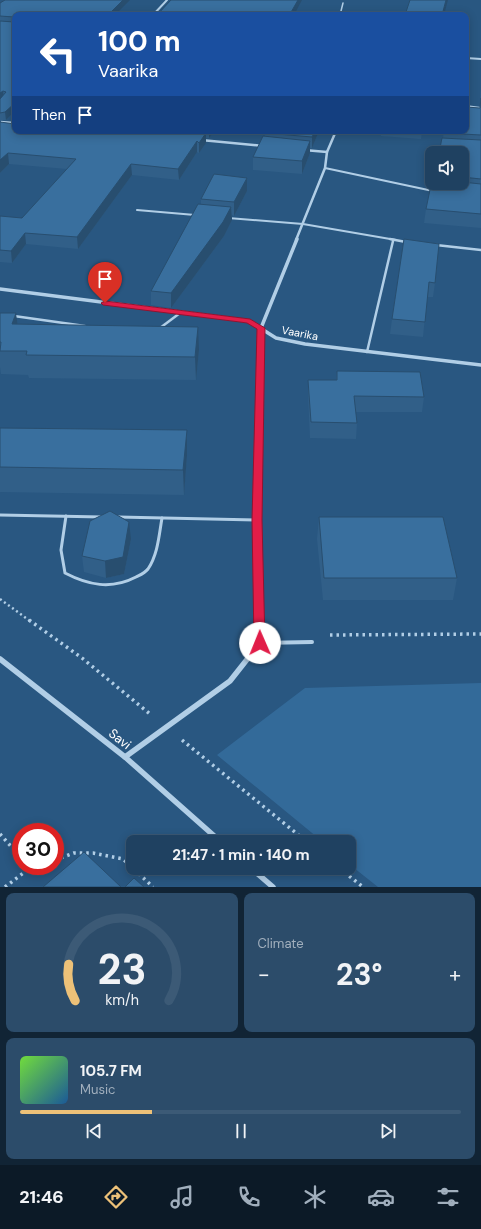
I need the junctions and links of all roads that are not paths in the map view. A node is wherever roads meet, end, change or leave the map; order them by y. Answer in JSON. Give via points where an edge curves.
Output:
{"nodes":[{"id":1,"x":167,"y":0,"type":"edge"},
{"id":2,"x":344,"y":3,"type":"dead end"},
{"id":3,"x":156,"y":12,"type":"edge"},
{"id":4,"x":341,"y":12,"type":"edge"},
{"id":5,"x":469,"y":58,"type":"edge"},
{"id":6,"x":481,"y":59,"type":"edge"},
{"id":7,"x":469,"y":106,"type":"edge"},
{"id":8,"x":481,"y":108,"type":"edge"},
{"id":9,"x":0,"y":122,"type":"edge"},
{"id":10,"x":12,"y":123,"type":"edge"},
{"id":11,"x":335,"y":134,"type":"edge"},
{"id":12,"x":197,"y":140,"type":"edge"},
{"id":13,"x":266,"y":146,"type":"edge"},
{"id":14,"x":296,"y":150,"type":"edge"},
{"id":15,"x":328,"y":152,"type":"junction"},
{"id":16,"x":325,"y":168,"type":"junction"},
{"id":17,"x":440,"y":192,"type":"edge"},
{"id":18,"x":136,"y":210,"type":"dead end"},
{"id":19,"x":200,"y":215,"type":"edge"},
{"id":20,"x":224,"y":217,"type":"edge"},
{"id":21,"x":303,"y":224,"type":"junction"},
{"id":22,"x":393,"y":241,"type":"junction"},
{"id":23,"x":407,"y":242,"type":"edge"},
{"id":24,"x":430,"y":245,"type":"edge"},
{"id":25,"x":481,"y":250,"type":"edge"},
{"id":26,"x":0,"y":290,"type":"edge"},
{"id":27,"x":180,"y":313,"type":"junction"},
{"id":28,"x":8,"y":315,"type":"edge"},
{"id":29,"x":87,"y":326,"type":"edge"},
{"id":30,"x":261,"y":328,"type":"junction"},
{"id":31,"x":156,"y":330,"type":"edge"},
{"id":32,"x":367,"y":352,"type":"junction"},
{"id":33,"x":481,"y":365,"type":"edge"},
{"id":34,"x":0,"y":515,"type":"edge"},
{"id":35,"x":66,"y":516,"type":"junction"},
{"id":36,"x":162,"y":518,"type":"junction"},
{"id":37,"x":257,"y":520,"type":"junction"},
{"id":38,"x":312,"y":642,"type":"road end"},
{"id":39,"x":260,"y":643,"type":"junction"},
{"id":40,"x":0,"y":659,"type":"edge"},
{"id":41,"x":125,"y":757,"type":"junction"},
{"id":42,"x":213,"y":835,"type":"edge"},
{"id":43,"x":259,"y":875,"type":"edge"},
{"id":44,"x":273,"y":887,"type":"edge"}],
"edges":[{"from":1,"to":3,"type":"street"},
{"from":2,"to":4,"type":"lane"},
{"from":5,"to":6,"type":"street"},
{"from":7,"to":8,"type":"lane"},
{"from":9,"to":10,"type":"street"},
{"from":11,"to":15,"type":"street"},
{"from":12,"to":13,"type":"street"},
{"from":14,"to":15,"type":"street"},
{"from":15,"to":16,"type":"street"},
{"from":16,"to":17,"type":"lane"},
{"from":16,"to":21,"type":"street"},
{"from":18,"to":19,"type":"lane"},
{"from":20,"to":21,"type":"lane"},
{"from":21,"to":22,"type":"lane"},
{"from":21,"to":30,"type":"street"},
{"from":22,"to":23,"type":"lane"},
{"from":22,"to":32,"type":"lane"},
{"from":24,"to":25,"type":"lane"},
{"from":26,"to":27,"type":"street","name":"Vaarika"},
{"from":27,"to":30,"type":"street","name":"Vaarika","via":[[250,321]]},
{"from":27,"to":31,"type":"lane"},
{"from":28,"to":29,"type":"lane"},
{"from":30,"to":32,"type":"street","name":"Vaarika","via":[[276,338]]},
{"from":30,"to":37,"type":"street"},
{"from":32,"to":33,"type":"street","name":"Vaarika"},
{"from":34,"to":35,"type":"lane"},
{"from":35,"to":36,"type":"lane"},
{"from":35,"to":36,"type":"lane","via":[[61,550],[65,573],[80,581],[102,586],[129,582],[147,570],[157,547]]},
{"from":36,"to":37,"type":"lane"},
{"from":37,"to":39,"type":"street"},
{"from":38,"to":39,"type":"lane"},
{"from":39,"to":41,"type":"street","via":[[230,681]]},
{"from":40,"to":41,"type":"street","name":"Savi"},
{"from":41,"to":42,"type":"street","name":"Savi"},
{"from":43,"to":44,"type":"street"}]}
